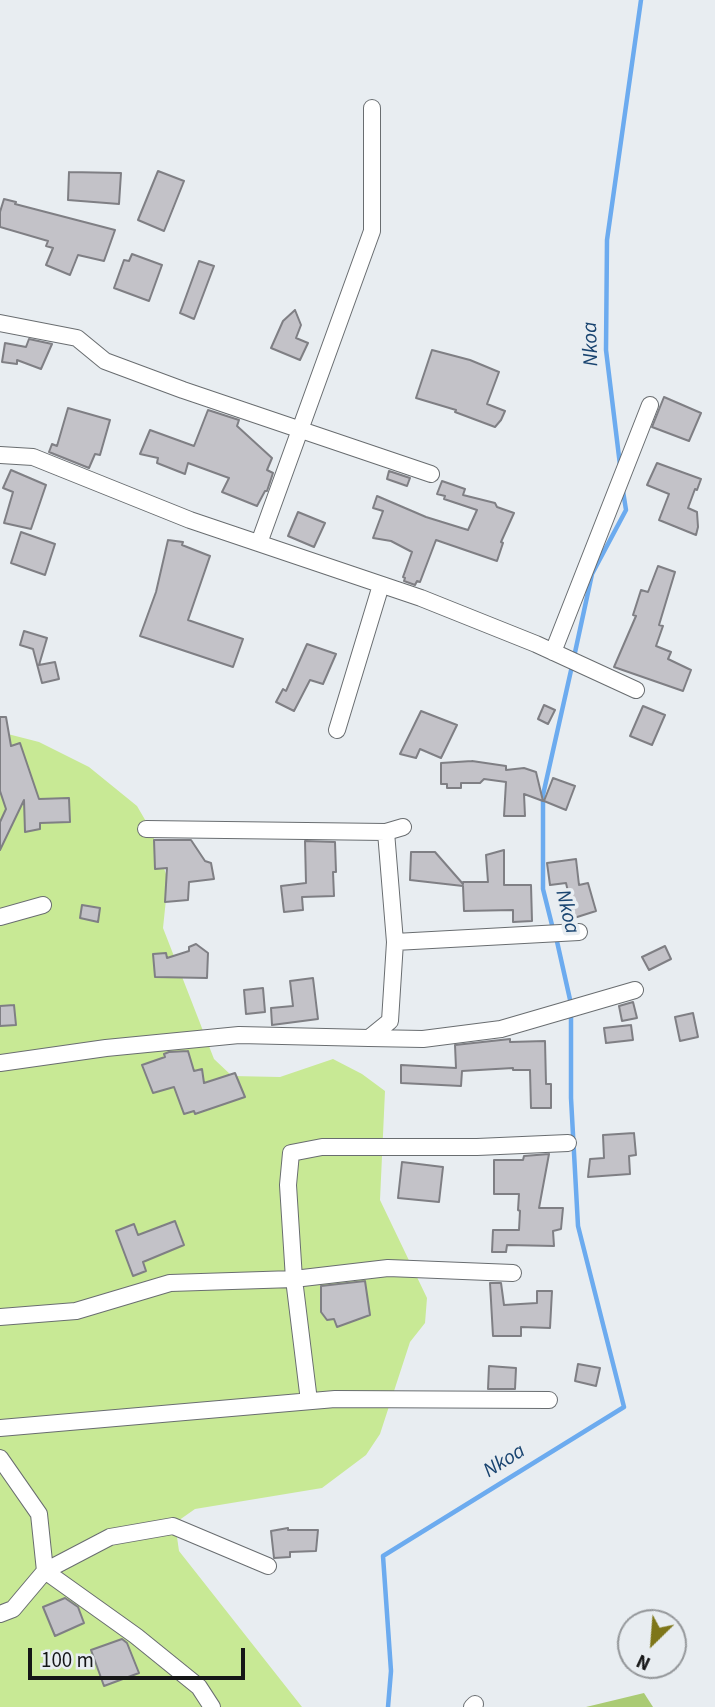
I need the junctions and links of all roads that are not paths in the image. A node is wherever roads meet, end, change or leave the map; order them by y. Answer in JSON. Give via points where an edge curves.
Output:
{"nodes":[{"id":1,"x":372,"y":108,"type":"dead end"},
{"id":2,"x":0,"y":323,"type":"edge"},
{"id":3,"x":650,"y":405,"type":"dead end"},
{"id":4,"x":300,"y":430,"type":"junction"},
{"id":5,"x":0,"y":455,"type":"edge"},
{"id":6,"x":431,"y":474,"type":"dead end"},
{"id":7,"x":259,"y":544,"type":"junction"},
{"id":8,"x":382,"y":585,"type":"junction"},
{"id":9,"x":553,"y":652,"type":"junction"},
{"id":10,"x":636,"y":690,"type":"dead end"},
{"id":11,"x":337,"y":730,"type":"dead end"},
{"id":12,"x":403,"y":827,"type":"dead end"},
{"id":13,"x":146,"y":829,"type":"dead end"},
{"id":14,"x":386,"y":832,"type":"junction"},
{"id":15,"x":43,"y":905,"type":"dead end"},
{"id":16,"x":0,"y":917,"type":"edge"},
{"id":17,"x":579,"y":932,"type":"dead end"},
{"id":18,"x":396,"y":942,"type":"junction"},
{"id":19,"x":635,"y":990,"type":"dead end"},
{"id":20,"x":369,"y":1038,"type":"junction"},
{"id":21,"x":0,"y":1063,"type":"edge"},
{"id":22,"x":568,"y":1143,"type":"dead end"},
{"id":23,"x":513,"y":1273,"type":"dead end"},
{"id":24,"x":294,"y":1279,"type":"junction"},
{"id":25,"x":0,"y":1317,"type":"edge"},
{"id":26,"x":548,"y":1400,"type":"dead end"},
{"id":27,"x":309,"y":1401,"type":"junction"},
{"id":28,"x":0,"y":1428,"type":"edge"},
{"id":29,"x":0,"y":1458,"type":"edge"},
{"id":30,"x":268,"y":1566,"type":"dead end"},
{"id":31,"x":46,"y":1571,"type":"junction"},
{"id":32,"x":0,"y":1614,"type":"edge"},
{"id":33,"x":212,"y":1707,"type":"edge"}],
"edges":[{"from":1,"to":4,"type":"street","via":[[372,231]]},
{"from":2,"to":4,"type":"street","via":[[77,338],[105,361]]},
{"from":3,"to":9,"type":"street"},
{"from":4,"to":6,"type":"street"},
{"from":4,"to":7,"type":"street"},
{"from":5,"to":7,"type":"street","via":[[33,457]]},
{"from":7,"to":8,"type":"street"},
{"from":8,"to":9,"type":"street"},
{"from":8,"to":11,"type":"street"},
{"from":9,"to":10,"type":"street"},
{"from":12,"to":14,"type":"street"},
{"from":13,"to":14,"type":"street"},
{"from":14,"to":18,"type":"street"},
{"from":15,"to":16,"type":"street"},
{"from":17,"to":18,"type":"street"},
{"from":18,"to":20,"type":"street","via":[[390,1021]]},
{"from":19,"to":20,"type":"street","via":[[501,1029],[423,1039]]},
{"from":20,"to":21,"type":"street","via":[[239,1035]]},
{"from":22,"to":24,"type":"street","via":[[322,1147],[292,1153],[288,1185]]},
{"from":23,"to":24,"type":"street","via":[[388,1268]]},
{"from":24,"to":25,"type":"street","via":[[170,1283],[76,1311]]},
{"from":24,"to":27,"type":"street"},
{"from":26,"to":27,"type":"street"},
{"from":27,"to":28,"type":"street"},
{"from":29,"to":31,"type":"street","via":[[39,1514]]},
{"from":30,"to":31,"type":"street","via":[[173,1526],[110,1537]]},
{"from":31,"to":32,"type":"street","via":[[13,1609]]},
{"from":31,"to":33,"type":"street","via":[[199,1687]]}]}
